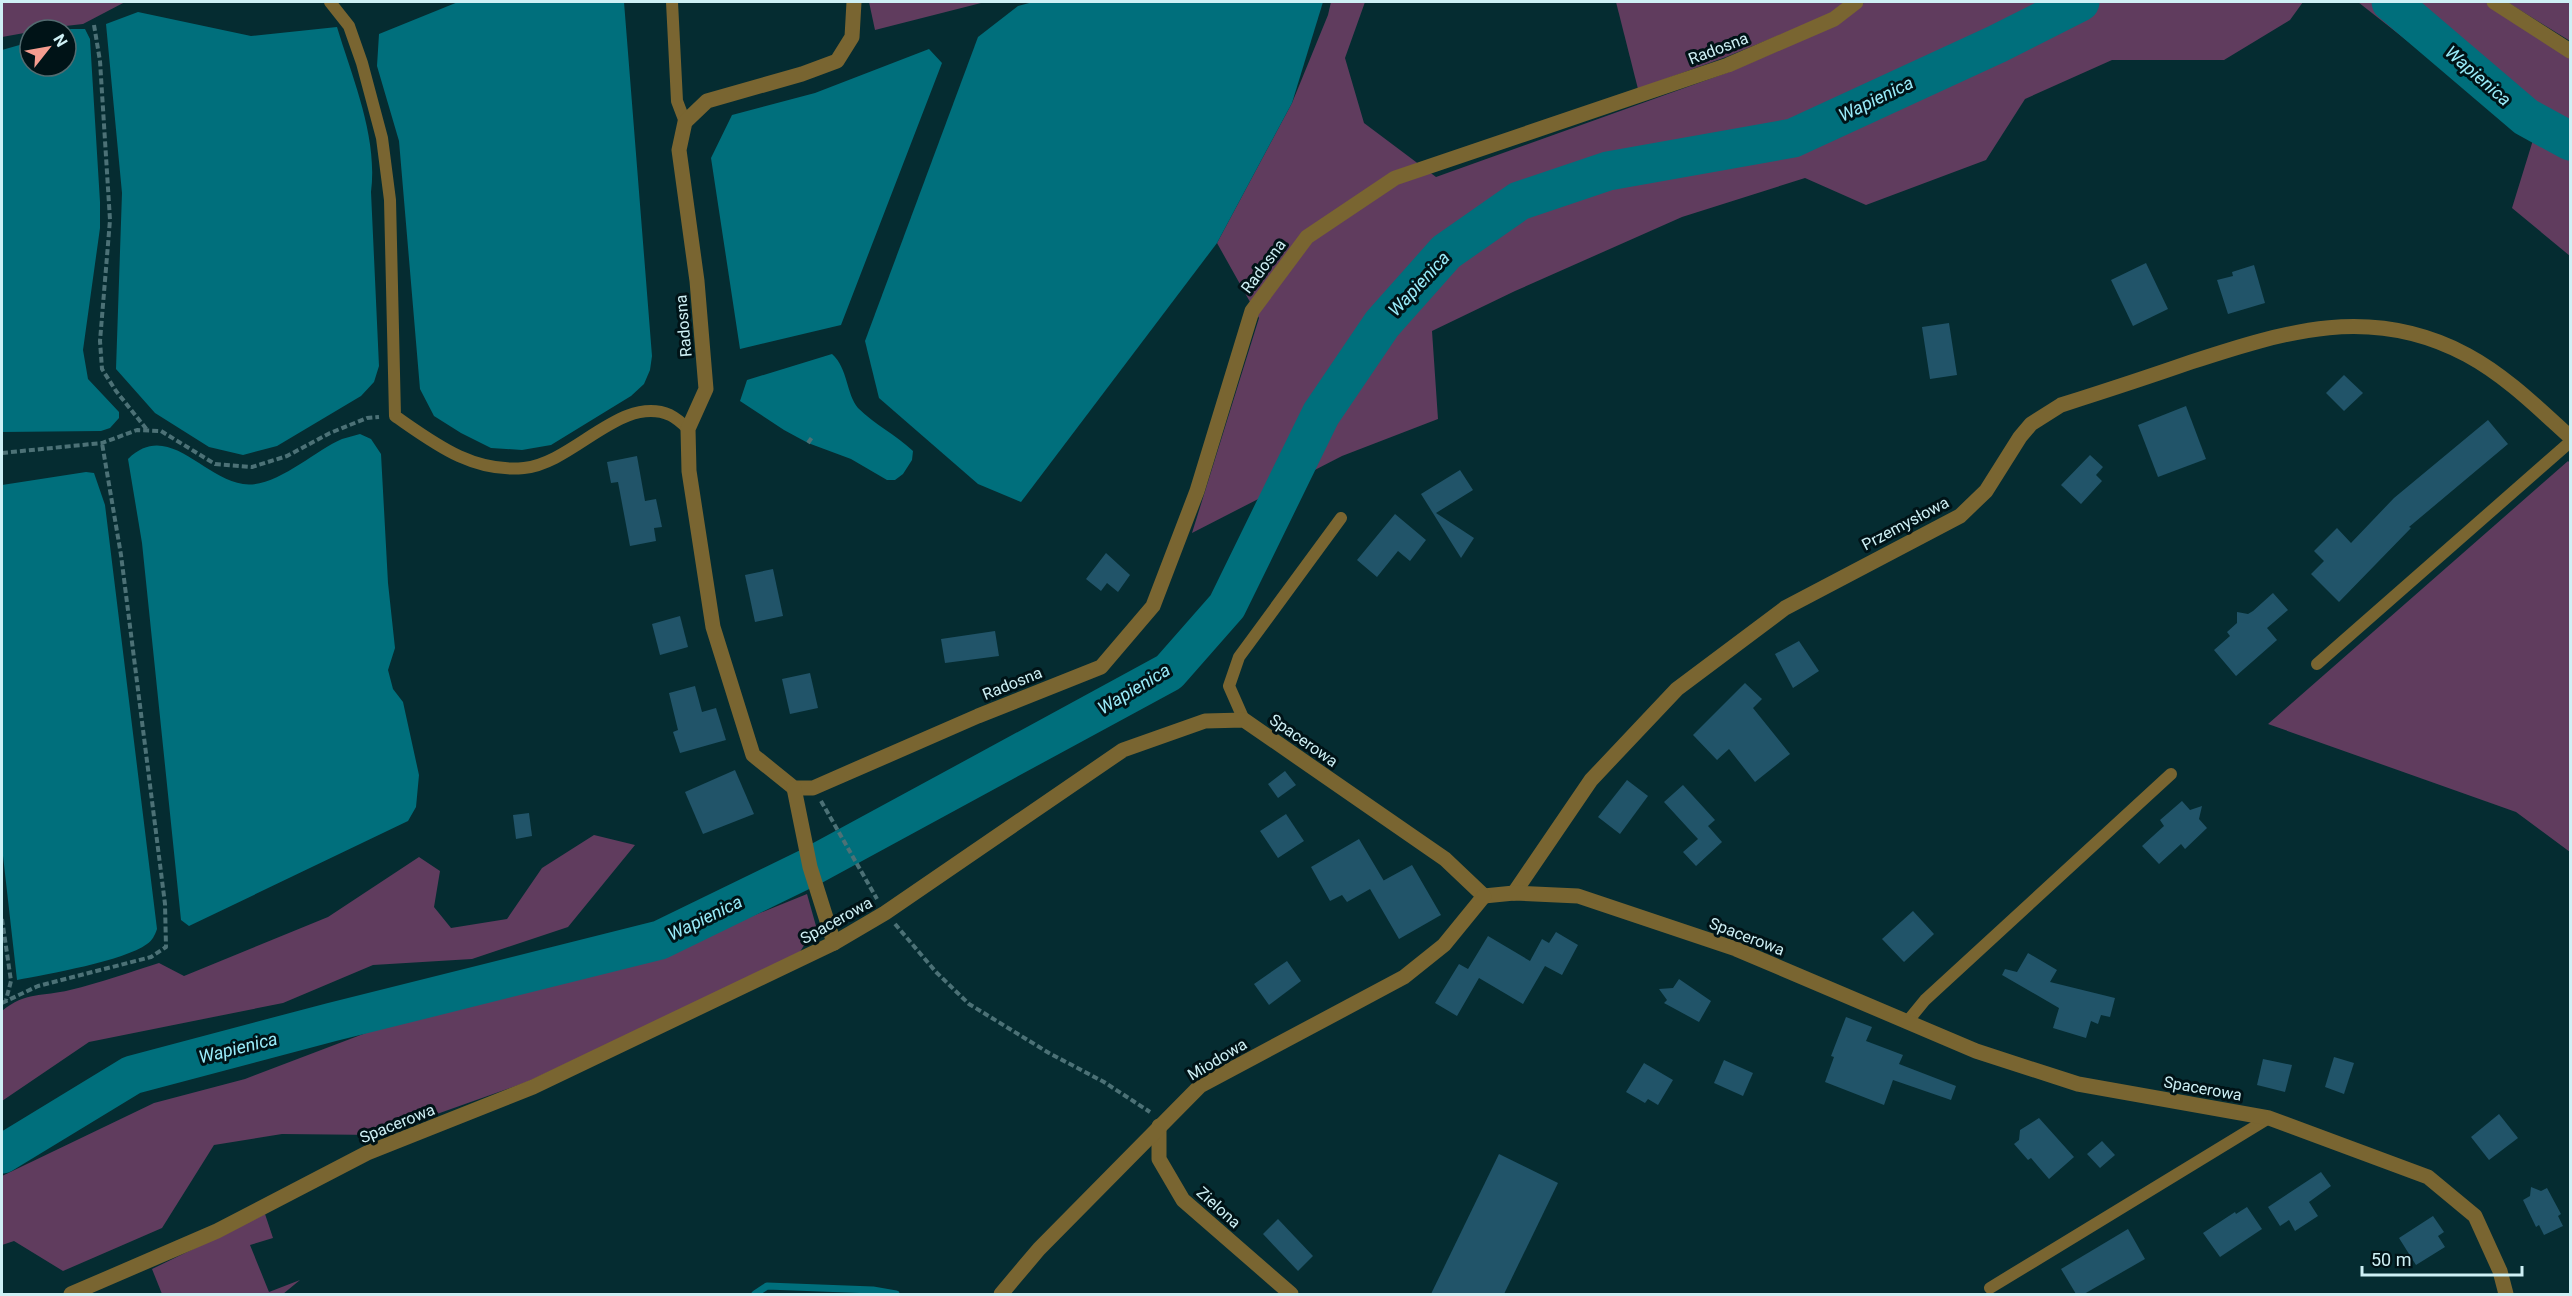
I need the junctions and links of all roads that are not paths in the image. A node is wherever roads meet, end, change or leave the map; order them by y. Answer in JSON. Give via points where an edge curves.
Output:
{"nodes":[{"id":1,"x":330,"y":2,"type":"edge"},
{"id":2,"x":672,"y":2,"type":"edge"},
{"id":3,"x":854,"y":2,"type":"edge"},
{"id":4,"x":1856,"y":2,"type":"edge"},
{"id":5,"x":2494,"y":2,"type":"edge"},
{"id":6,"x":2571,"y":51,"type":"edge"},
{"id":7,"x":685,"y":122,"type":"junction"},
{"id":8,"x":688,"y":429,"type":"junction"},
{"id":9,"x":2571,"y":437,"type":"edge"},
{"id":10,"x":2571,"y":442,"type":"edge"},
{"id":11,"x":1341,"y":518,"type":"dead end"},
{"id":12,"x":2317,"y":663,"type":"dead end"},
{"id":13,"x":1244,"y":720,"type":"junction"},
{"id":14,"x":2171,"y":774,"type":"dead end"},
{"id":15,"x":794,"y":788,"type":"junction"},
{"id":16,"x":1514,"y":893,"type":"junction"},
{"id":17,"x":1484,"y":896,"type":"junction"},
{"id":18,"x":834,"y":944,"type":"junction"},
{"id":19,"x":1906,"y":1022,"type":"junction"},
{"id":20,"x":2269,"y":1118,"type":"junction"},
{"id":21,"x":1160,"y":1125,"type":"junction"},
{"id":22,"x":1990,"y":1288,"type":"dead end"},
{"id":23,"x":70,"y":1294,"type":"edge"},
{"id":24,"x":1001,"y":1294,"type":"edge"},
{"id":25,"x":1291,"y":1294,"type":"edge"},
{"id":26,"x":2506,"y":1294,"type":"edge"}],
"edges":[{"from":1,"to":8,"type":"lane","via":[[349,26],[382,138],[390,200],[394,416],[448,453],[489,466],[524,468],[555,460],[624,416],[648,410],[671,415]]},
{"from":2,"to":7,"type":"lane","via":[[677,100]]},
{"from":3,"to":7,"type":"street","via":[[852,37],[837,61],[707,101]]},
{"from":4,"to":15,"type":"street","name":"Radosna","via":[[1834,19],[1728,65],[1395,178],[1307,237],[1252,311],[1197,491],[1153,606],[1101,667],[813,788]]},
{"from":5,"to":6,"type":"street"},
{"from":7,"to":8,"type":"street","name":"Radosna","via":[[679,150],[697,281],[706,389]]},
{"from":8,"to":15,"type":"street","name":"Radosna","via":[[689,471],[713,627],[753,755]]},
{"from":9,"to":16,"type":"street","name":"Przemysłowa","via":[[2518,390],[2469,356],[2436,341],[2359,325],[2266,337],[2061,405],[2025,430],[1986,491],[1959,516],[1785,608],[1677,689],[1591,780]]},
{"from":10,"to":12,"type":"lane"},
{"from":11,"to":13,"type":"lane","via":[[1239,657],[1229,686]]},
{"from":13,"to":17,"type":"street","name":"Spacerowa","via":[[1445,859]]},
{"from":13,"to":18,"type":"street","name":"Spacerowa","via":[[1205,722],[1123,750]]},
{"from":14,"to":19,"type":"lane","via":[[1925,1000]]},
{"from":15,"to":18,"type":"street","via":[[810,867]]},
{"from":16,"to":17,"type":"street","name":"Spacerowa"},
{"from":16,"to":19,"type":"street","name":"Spacerowa","via":[[1578,896],[1736,949]]},
{"from":17,"to":21,"type":"street","name":"Miodowa","via":[[1444,945],[1404,977],[1200,1086]]},
{"from":18,"to":23,"type":"street","name":"Spacerowa","via":[[532,1088],[367,1153],[217,1231]]},
{"from":19,"to":20,"type":"street","name":"Spacerowa","via":[[1976,1051],[2078,1084]]},
{"from":20,"to":22,"type":"lane"},
{"from":20,"to":26,"type":"street","name":"Spacerowa","via":[[2428,1177],[2475,1216]]},
{"from":21,"to":24,"type":"street","name":"Miodowa"},
{"from":21,"to":25,"type":"street","name":"Zielona","via":[[1159,1159],[1183,1200]]}]}
